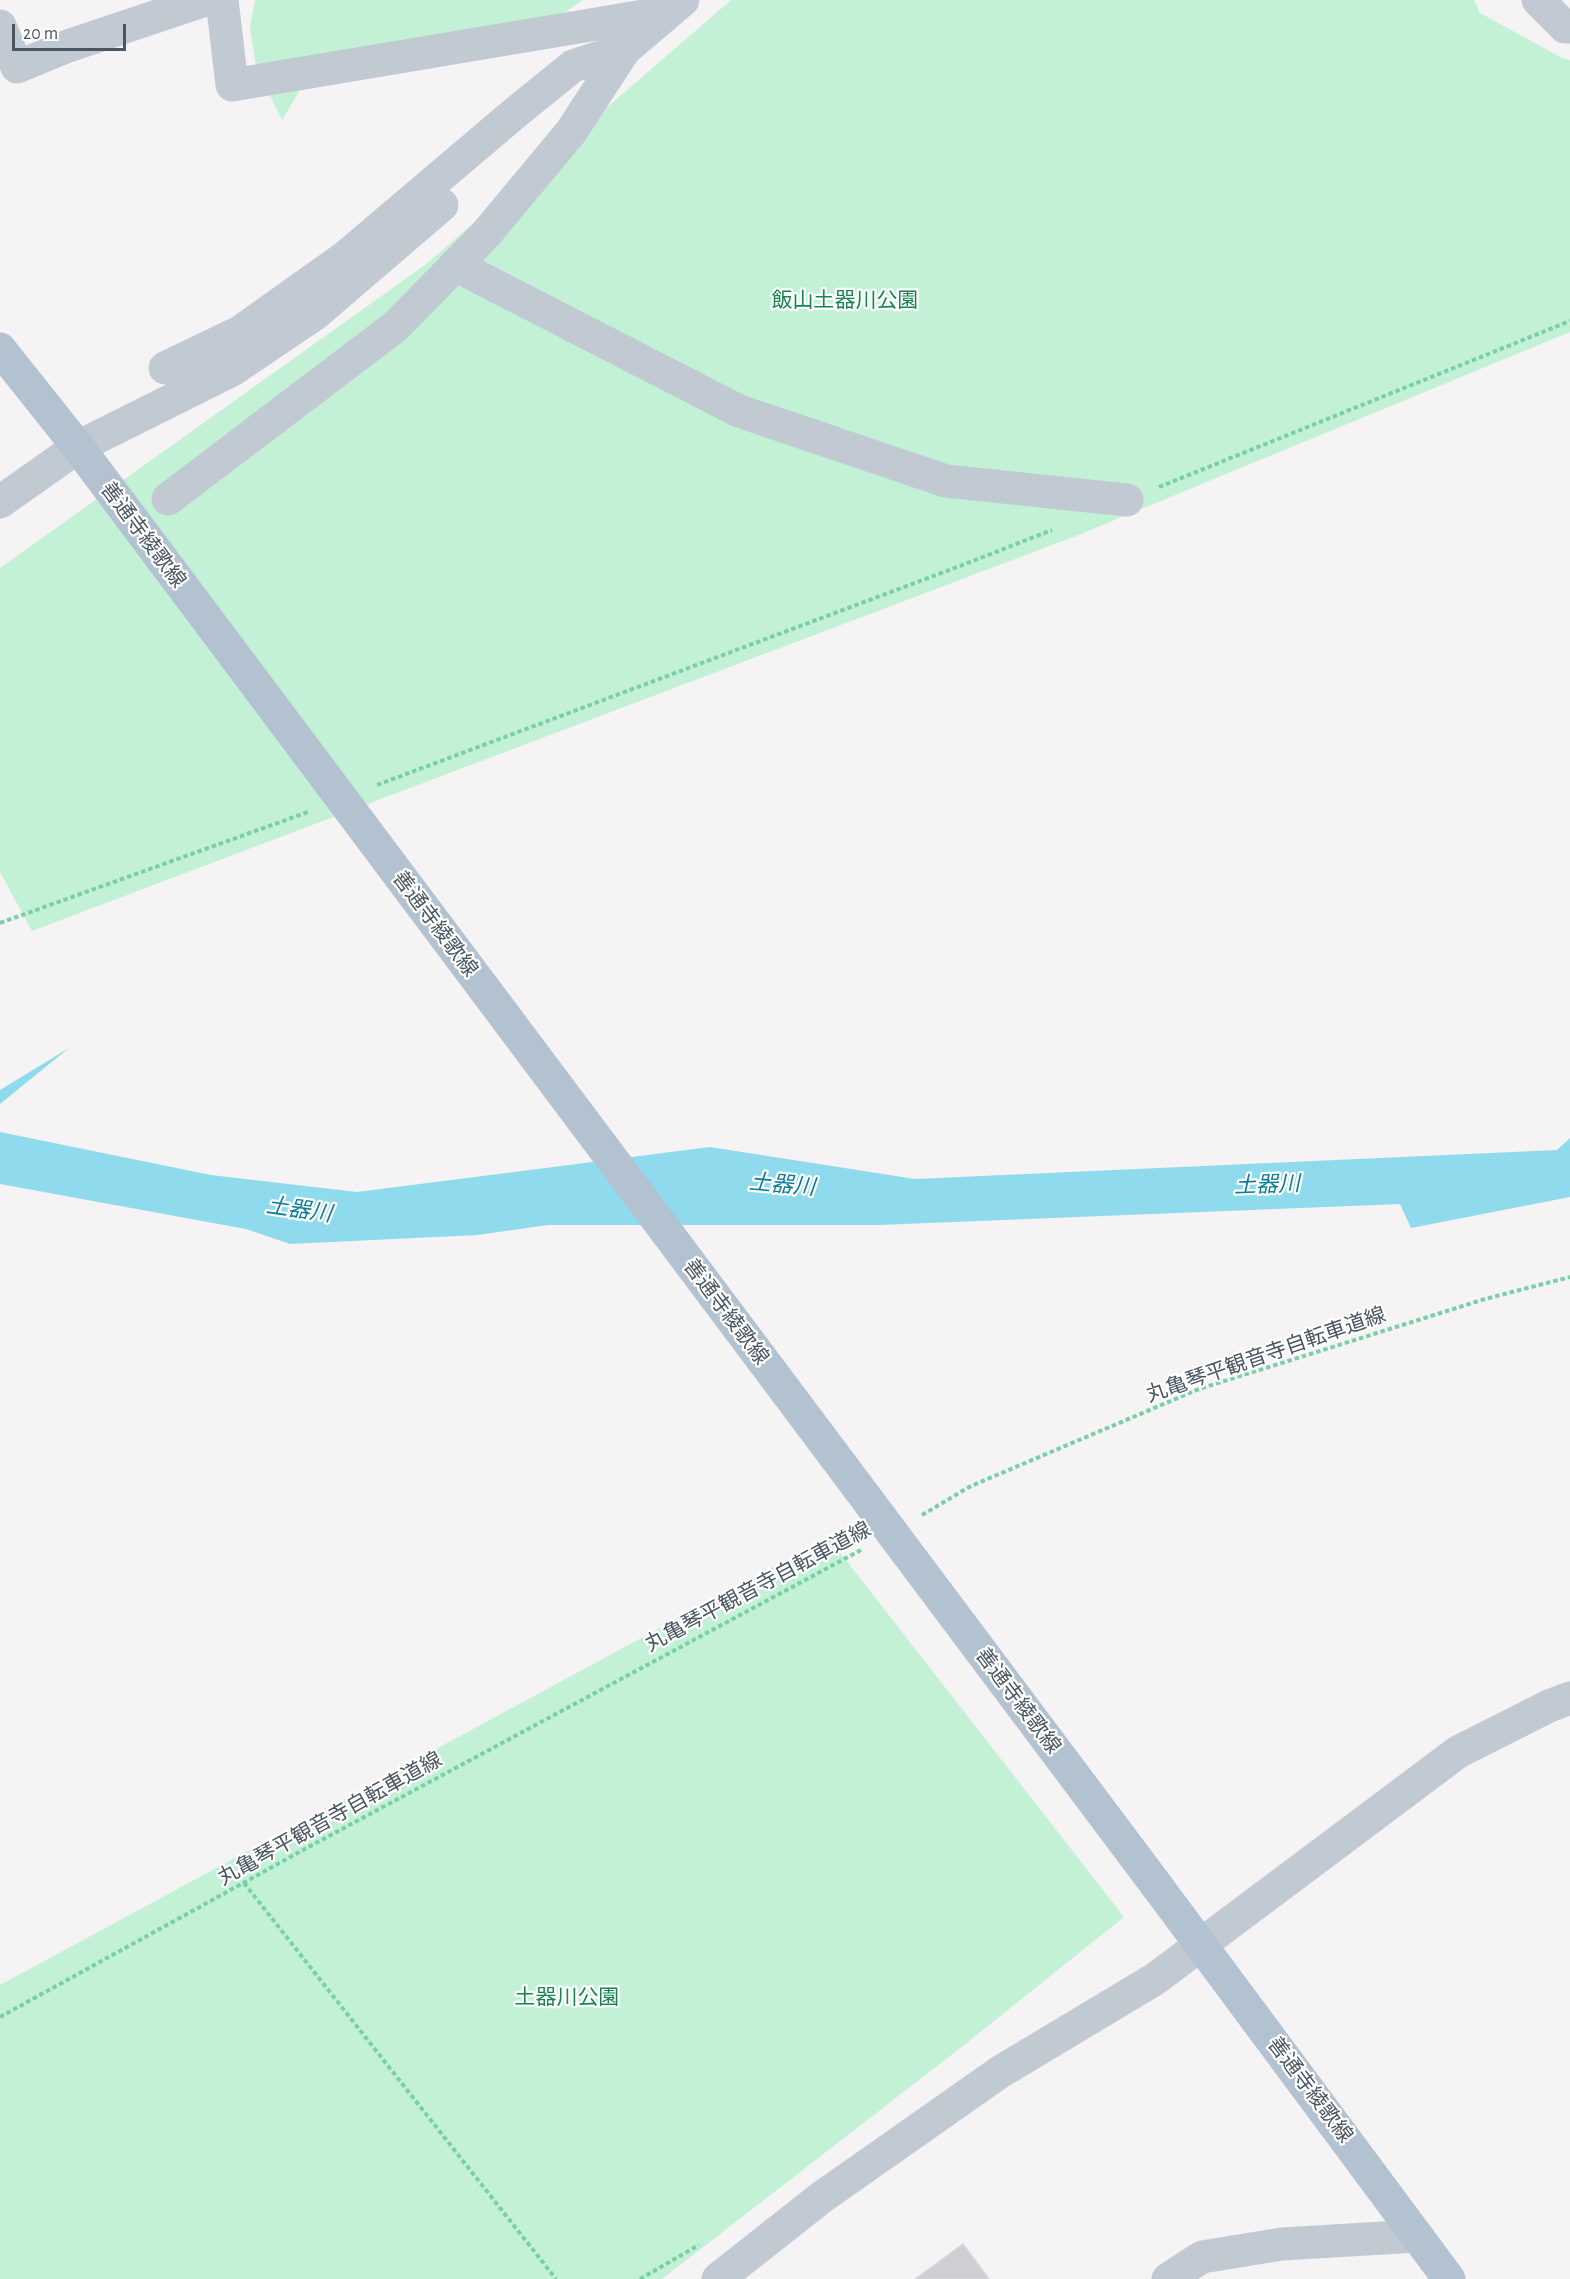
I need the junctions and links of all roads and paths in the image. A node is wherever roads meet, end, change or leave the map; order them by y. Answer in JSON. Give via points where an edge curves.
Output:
{"nodes":[{"id":1,"x":205,"y":0,"type":"edge"},
{"id":2,"x":222,"y":0,"type":"edge"},
{"id":3,"x":1538,"y":0,"type":"edge"},
{"id":4,"x":676,"y":6,"type":"edge"},
{"id":5,"x":0,"y":26,"type":"edge"},
{"id":6,"x":1570,"y":27,"type":"edge"},
{"id":7,"x":626,"y":49,"type":"junction"},
{"id":8,"x":456,"y":265,"type":"junction"},
{"id":9,"x":1570,"y":321,"type":"edge"},
{"id":10,"x":0,"y":349,"type":"edge"},
{"id":11,"x":165,"y":369,"type":"dead end"},
{"id":12,"x":78,"y":447,"type":"junction"},
{"id":13,"x":168,"y":499,"type":"dead end"},
{"id":14,"x":1127,"y":500,"type":"joint"},
{"id":15,"x":0,"y":502,"type":"edge"},
{"id":16,"x":1054,"y":529,"type":"dead end"},
{"id":17,"x":369,"y":788,"type":"dead end"},
{"id":18,"x":317,"y":808,"type":"dead end"},
{"id":19,"x":0,"y":923,"type":"edge"},
{"id":20,"x":1570,"y":1277,"type":"edge"},
{"id":21,"x":912,"y":1521,"type":"dead end"},
{"id":22,"x":862,"y":1549,"type":"dead end"},
{"id":23,"x":1570,"y":1698,"type":"edge"},
{"id":24,"x":244,"y":1883,"type":"junction"},
{"id":25,"x":1202,"y":1946,"type":"junction"},
{"id":26,"x":0,"y":2017,"type":"edge"},
{"id":27,"x":1417,"y":2236,"type":"junction"},
{"id":28,"x":556,"y":2279,"type":"edge"},
{"id":29,"x":718,"y":2279,"type":"edge"},
{"id":30,"x":1168,"y":2279,"type":"edge"},
{"id":31,"x":1449,"y":2279,"type":"edge"}],
"edges":[{"from":1,"to":5,"type":"street","via":[[16,67]]},
{"from":2,"to":4,"type":"street","via":[[232,85]]},
{"from":3,"to":6,"type":"street","via":[[1565,27]]},
{"from":4,"to":7,"type":"street"},
{"from":7,"to":8,"type":"street","via":[[571,132]]},
{"from":7,"to":11,"type":"street","via":[[573,66],[344,258],[240,332]]},
{"from":7,"to":12,"type":"street","via":[[315,314],[232,370]]},
{"from":8,"to":13,"type":"street","via":[[396,326]]},
{"from":8,"to":14,"type":"street","via":[[739,411],[946,481]]},
{"from":9,"to":14,"type":"path"},
{"from":10,"to":12,"type":"main road","name":"善通寺綾歌線"},
{"from":12,"to":15,"type":"street"},
{"from":12,"to":25,"type":"main road","name":"善通寺綾歌線","bridge":true},
{"from":16,"to":17,"type":"path"},
{"from":18,"to":19,"type":"path"},
{"from":20,"to":21,"type":"path","name":"丸亀琴平観音寺自転車道線","via":[[1485,1299],[1199,1389],[971,1486]]},
{"from":22,"to":24,"type":"path","name":"丸亀琴平観音寺自転車道線"},
{"from":23,"to":25,"type":"street","via":[[1458,1752]]},
{"from":24,"to":26,"type":"path","name":"丸亀琴平観音寺自転車道線"},
{"from":24,"to":28,"type":"path"},
{"from":25,"to":27,"type":"main road","name":"善通寺綾歌線"},
{"from":25,"to":29,"type":"street","via":[[1155,1979],[1000,2072],[822,2197]]},
{"from":27,"to":30,"type":"street","via":[[1282,2244],[1202,2258]]},
{"from":27,"to":31,"type":"main road","name":"善通寺綾歌線"}]}
